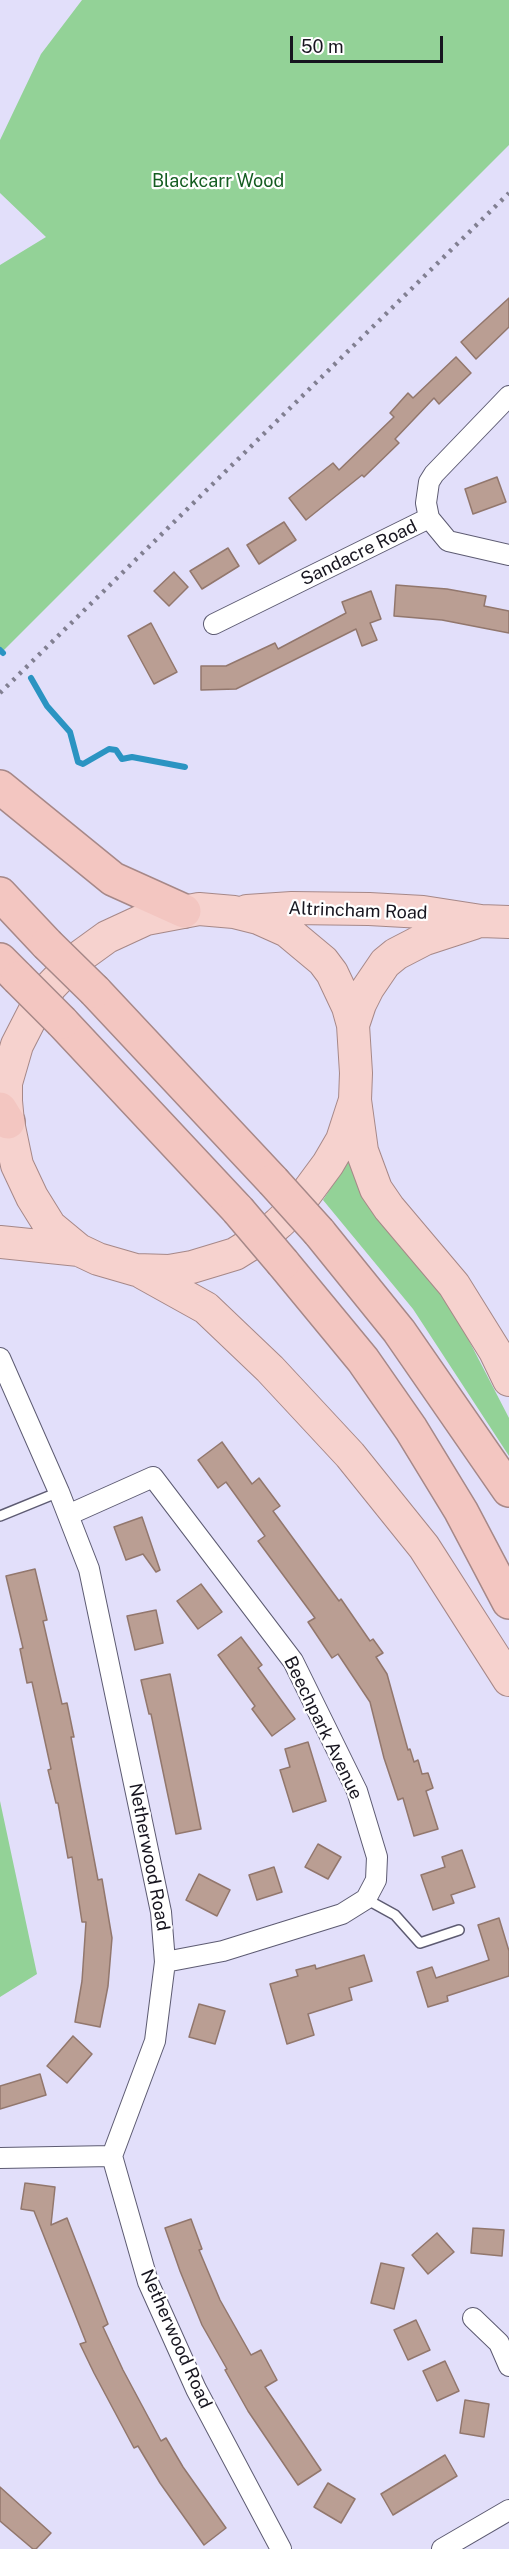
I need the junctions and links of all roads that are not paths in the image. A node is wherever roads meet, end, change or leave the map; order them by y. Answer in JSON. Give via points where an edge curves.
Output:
{"nodes":[{"id":1,"x":509,"y":396,"type":"edge"},
{"id":2,"x":429,"y":518,"type":"junction"},
{"id":3,"x":509,"y":555,"type":"edge"},
{"id":4,"x":214,"y":624,"type":"dead end"},
{"id":5,"x":0,"y":787,"type":"edge"},
{"id":6,"x":0,"y":894,"type":"edge"},
{"id":7,"x":184,"y":911,"type":"junction"},
{"id":8,"x":234,"y":912,"type":"junction"},
{"id":9,"x":495,"y":922,"type":"edge"},
{"id":10,"x":9,"y":969,"type":"edge"},
{"id":11,"x":354,"y":1025,"type":"junction"},
{"id":12,"x":355,"y":1100,"type":"junction"},
{"id":13,"x":7,"y":1126,"type":"edge"},
{"id":14,"x":0,"y":1181,"type":"edge"},
{"id":15,"x":0,"y":1242,"type":"edge"},
{"id":16,"x":79,"y":1250,"type":"junction"},
{"id":17,"x":136,"y":1270,"type":"junction"},
{"id":18,"x":0,"y":1358,"type":"edge"},
{"id":19,"x":509,"y":1380,"type":"edge"},
{"id":20,"x":506,"y":1485,"type":"edge"},
{"id":21,"x":59,"y":1492,"type":"junction"},
{"id":22,"x":68,"y":1515,"type":"junction"},
{"id":23,"x":0,"y":1516,"type":"edge"},
{"id":24,"x":509,"y":1602,"type":"edge"},
{"id":25,"x":509,"y":1680,"type":"edge"},
{"id":26,"x":366,"y":1899,"type":"junction"},
{"id":27,"x":459,"y":1930,"type":"dead end"},
{"id":28,"x":165,"y":1962,"type":"junction"},
{"id":29,"x":112,"y":2156,"type":"junction"},
{"id":30,"x":0,"y":2158,"type":"edge"},
{"id":31,"x":473,"y":2318,"type":"dead end"},
{"id":32,"x":509,"y":2366,"type":"edge"},
{"id":33,"x":509,"y":2510,"type":"edge"},
{"id":34,"x":281,"y":2549,"type":"edge"},
{"id":35,"x":442,"y":2549,"type":"edge"}],
"edges":[{"from":1,"to":2,"type":"street","name":"Sandacre Road","via":[[434,474],[426,493]]},
{"from":2,"to":3,"type":"street","via":[[448,541]]},
{"from":2,"to":4,"type":"street","name":"Sandacre Road"},
{"from":5,"to":7,"type":"highway","via":[[113,879]]},
{"from":6,"to":20,"type":"highway","bridge":true,"via":[[319,1232],[393,1323]]},
{"from":7,"to":8,"type":"highway"},
{"from":7,"to":13,"type":"highway","via":[[146,920],[107,937],[78,958],[51,986],[26,1023],[11,1063],[6,1083]]},
{"from":8,"to":9,"type":"highway","name":"Altrincham Road","via":[[369,909]]},
{"from":8,"to":11,"type":"highway","via":[[272,924],[310,949],[332,973]]},
{"from":9,"to":11,"type":"highway","name":"Altrincham Road","via":[[426,939],[396,954],[368,988]]},
{"from":10,"to":24,"type":"highway","bridge":true,"via":[[238,1210],[323,1310],[387,1394],[461,1511]]},
{"from":11,"to":12,"type":"highway"},
{"from":12,"to":17,"type":"highway","via":[[342,1140],[317,1180],[297,1206],[264,1236],[235,1254],[192,1267]]},
{"from":12,"to":19,"type":"highway","via":[[362,1151],[376,1189],[454,1285]]},
{"from":13,"to":14,"type":"highway"},
{"from":13,"to":16,"type":"highway","via":[[17,1165],[40,1212],[50,1226]]},
{"from":15,"to":16,"type":"highway"},
{"from":16,"to":17,"type":"highway"},
{"from":17,"to":25,"type":"highway","via":[[206,1308],[270,1369],[350,1455],[423,1547]]},
{"from":18,"to":21,"type":"street","name":"Netherwood Road"},
{"from":21,"to":22,"type":"street","name":"Netherwood Road"},
{"from":21,"to":23,"type":"lane"},
{"from":22,"to":26,"type":"street","name":"Beechpark Avenue","via":[[153,1477],[293,1661],[357,1791],[377,1857],[376,1880]]},
{"from":22,"to":28,"type":"street","name":"Netherwood Road","via":[[96,1598],[156,1883]]},
{"from":26,"to":27,"type":"lane","via":[[395,1915],[420,1943]]},
{"from":26,"to":28,"type":"street","via":[[342,1914],[223,1951]]},
{"from":28,"to":29,"type":"street","name":"Netherwood Road","via":[[155,2041]]},
{"from":29,"to":30,"type":"street"},
{"from":29,"to":34,"type":"street","name":"Netherwood Road","via":[[148,2282],[196,2389]]},
{"from":31,"to":32,"type":"street","via":[[499,2343]]},
{"from":33,"to":35,"type":"street"}]}
